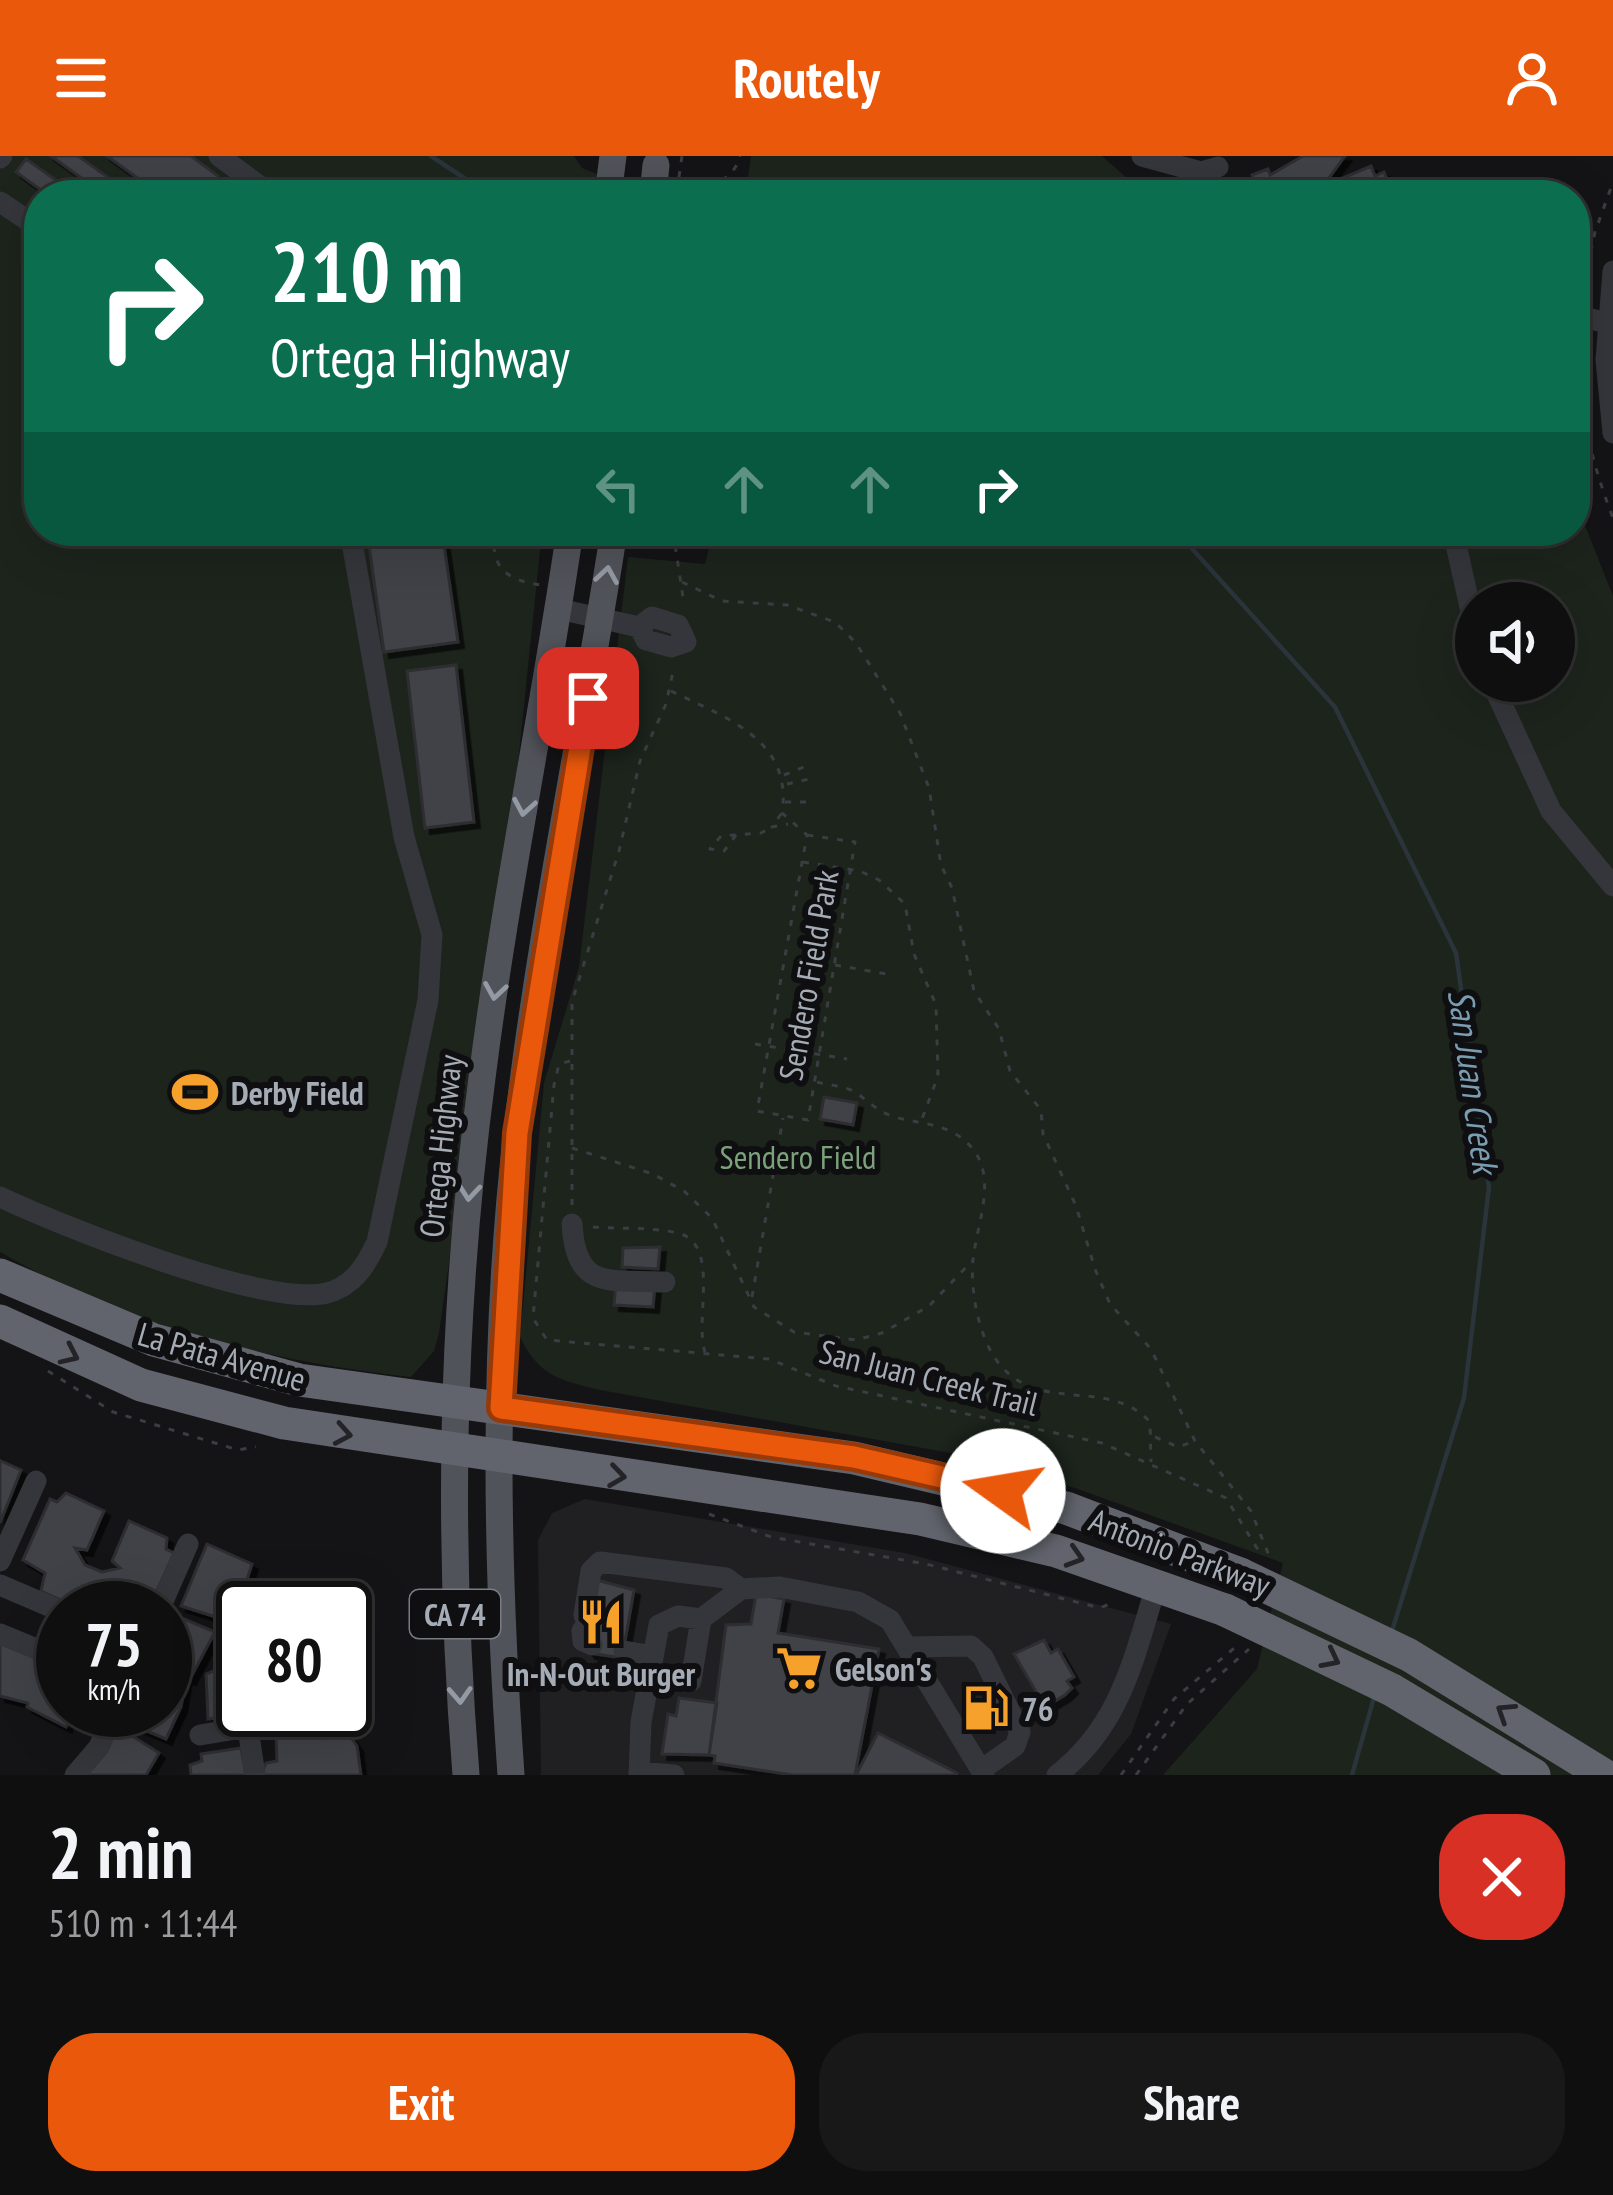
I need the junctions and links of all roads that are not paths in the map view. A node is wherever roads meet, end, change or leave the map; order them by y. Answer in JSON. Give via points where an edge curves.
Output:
{"nodes":[{"id":1,"x":219,"y":156,"type":"edge"},
{"id":2,"x":1142,"y":156,"type":"edge"},
{"id":3,"x":1217,"y":167,"type":"dead end"},
{"id":4,"x":244,"y":180,"type":"edge"},
{"id":5,"x":1613,"y":271,"type":"edge"},
{"id":6,"x":1590,"y":319,"type":"edge"},
{"id":7,"x":1607,"y":323,"type":"junction"},
{"id":8,"x":1613,"y":433,"type":"edge"},
{"id":9,"x":353,"y":546,"type":"edge"},
{"id":10,"x":568,"y":546,"type":"edge"},
{"id":11,"x":612,"y":546,"type":"edge"},
{"id":12,"x":1456,"y":546,"type":"edge"},
{"id":13,"x":1464,"y":582,"type":"edge"},
{"id":14,"x":560,"y":598,"type":"junction"},
{"id":15,"x":600,"y":619,"type":"junction"},
{"id":16,"x":679,"y":638,"type":"road end"},
{"id":17,"x":1501,"y":702,"type":"edge"},
{"id":18,"x":1613,"y":886,"type":"edge"},
{"id":19,"x":0,"y":1197,"type":"edge"},
{"id":20,"x":572,"y":1224,"type":"road end"},
{"id":21,"x":0,"y":1275,"type":"edge"},
{"id":22,"x":665,"y":1282,"type":"dead end"},
{"id":23,"x":0,"y":1295,"type":"edge"},
{"id":24,"x":46,"y":1298,"type":"junction"},
{"id":25,"x":0,"y":1321,"type":"edge"},
{"id":26,"x":454,"y":1403,"type":"junction"},
{"id":27,"x":501,"y":1408,"type":"junction"},
{"id":28,"x":452,"y":1452,"type":"junction"},
{"id":29,"x":501,"y":1460,"type":"junction"},
{"id":30,"x":36,"y":1481,"type":"dead end"},
{"id":31,"x":188,"y":1544,"type":"dead end"},
{"id":32,"x":0,"y":1561,"type":"edge"},
{"id":33,"x":1249,"y":1569,"type":"junction"},
{"id":34,"x":172,"y":1581,"type":"edge"},
{"id":35,"x":1157,"y":1582,"type":"junction"},
{"id":36,"x":0,"y":1585,"type":"edge"},
{"id":37,"x":741,"y":1589,"type":"junction"},
{"id":38,"x":36,"y":1600,"type":"edge"},
{"id":39,"x":701,"y":1618,"type":"junction"},
{"id":40,"x":586,"y":1630,"type":"dead end"},
{"id":41,"x":0,"y":1634,"type":"edge"},
{"id":42,"x":907,"y":1647,"type":"junction"},
{"id":43,"x":36,"y":1649,"type":"edge"},
{"id":44,"x":624,"y":1651,"type":"dead end"},
{"id":45,"x":651,"y":1666,"type":"junction"},
{"id":46,"x":216,"y":1733,"type":"edge"},
{"id":47,"x":200,"y":1735,"type":"dead end"},
{"id":48,"x":104,"y":1737,"type":"edge"},
{"id":49,"x":249,"y":1737,"type":"edge"},
{"id":50,"x":983,"y":1773,"type":"edge"},
{"id":51,"x":639,"y":1774,"type":"edge"},
{"id":52,"x":75,"y":1775,"type":"edge"},
{"id":53,"x":255,"y":1775,"type":"edge"},
{"id":54,"x":466,"y":1775,"type":"edge"},
{"id":55,"x":511,"y":1775,"type":"edge"},
{"id":56,"x":674,"y":1775,"type":"edge"},
{"id":57,"x":1057,"y":1775,"type":"edge"},
{"id":58,"x":1534,"y":1775,"type":"edge"},
{"id":59,"x":1604,"y":1775,"type":"edge"}],
"edges":[{"from":1,"to":4,"type":"street"},
{"from":2,"to":3,"type":"street","via":[[1201,172]]},
{"from":5,"to":7,"type":"street"},
{"from":6,"to":7,"type":"street"},
{"from":7,"to":8,"type":"street"},
{"from":9,"to":19,"type":"street","via":[[404,837],[432,935],[428,1000],[377,1242],[363,1272],[332,1292],[296,1297],[94,1236]]},
{"from":10,"to":14,"type":"main road","name":"Ortega Highway","number":"CA 74"},
{"from":15,"to":11,"type":"main road","number":"CA 74","one_way":true},
{"from":12,"to":13,"type":"street"},
{"from":14,"to":15,"type":"street"},
{"from":14,"to":26,"type":"main road","name":"Ortega Highway","number":"CA 74","one_way":true,"via":[[482,1076]]},
{"from":15,"to":16,"type":"street","via":[[639,627],[652,617]]},
{"from":15,"to":27,"type":"main road","number":"CA 74","via":[[517,1133]]},
{"from":17,"to":18,"type":"street","via":[[1551,811]]},
{"from":20,"to":22,"type":"street","via":[[585,1273]]},
{"from":21,"to":24,"type":"highway","name":"La Pata Avenue"},
{"from":23,"to":24,"type":"highway","via":[[20,1303]]},
{"from":24,"to":26,"type":"highway","name":"La Pata Avenue","via":[[234,1364]]},
{"from":25,"to":28,"type":"highway","name":"La Pata Avenue","one_way":true,"via":[[141,1384],[284,1424]]},
{"from":26,"to":27,"type":"highway","name":"La Pata Avenue"},
{"from":26,"to":28,"type":"main road","name":"Ortega Highway","number":"CA 74"},
{"from":27,"to":29,"type":"main road","number":"CA 74"},
{"from":27,"to":33,"type":"highway","name":"Antonio Parkway","via":[[925,1472]]},
{"from":28,"to":29,"type":"highway","name":"Antonio Parkway"},
{"from":28,"to":54,"type":"main road","name":"Ortega Highway","number":"CA 74","one_way":true},
{"from":29,"to":35,"type":"highway","name":"Antonio Parkway","one_way":true,"via":[[920,1520]]},
{"from":29,"to":55,"type":"main road","number":"CA 74"},
{"from":30,"to":32,"type":"street"},
{"from":31,"to":34,"type":"street"},
{"from":33,"to":35,"type":"highway"},
{"from":59,"to":33,"type":"highway","name":"Antonio Parkway","one_way":true,"bridge":true},
{"from":35,"to":57,"type":"street","via":[[1120,1701],[1086,1753]]},
{"from":35,"to":58,"type":"highway","name":"Antonio Parkway","one_way":true,"bridge":true,"via":[[1392,1690]]},
{"from":36,"to":38,"type":"street"},
{"from":37,"to":39,"type":"street"},
{"from":37,"to":40,"type":"street","via":[[687,1571],[600,1562],[591,1571]]},
{"from":37,"to":42,"type":"street","via":[[780,1587],[858,1602],[890,1620]]},
{"from":39,"to":45,"type":"street","via":[[659,1625]]},
{"from":39,"to":45,"type":"street","via":[[691,1682]]},
{"from":41,"to":43,"type":"street"},
{"from":42,"to":50,"type":"street"},
{"from":42,"to":50,"type":"street","via":[[958,1643],[983,1657],[1020,1732]]},
{"from":44,"to":45,"type":"street"},
{"from":45,"to":51,"type":"street"},
{"from":46,"to":47,"type":"street"},
{"from":48,"to":52,"type":"street"},
{"from":49,"to":53,"type":"street"},
{"from":51,"to":56,"type":"street"}]}
